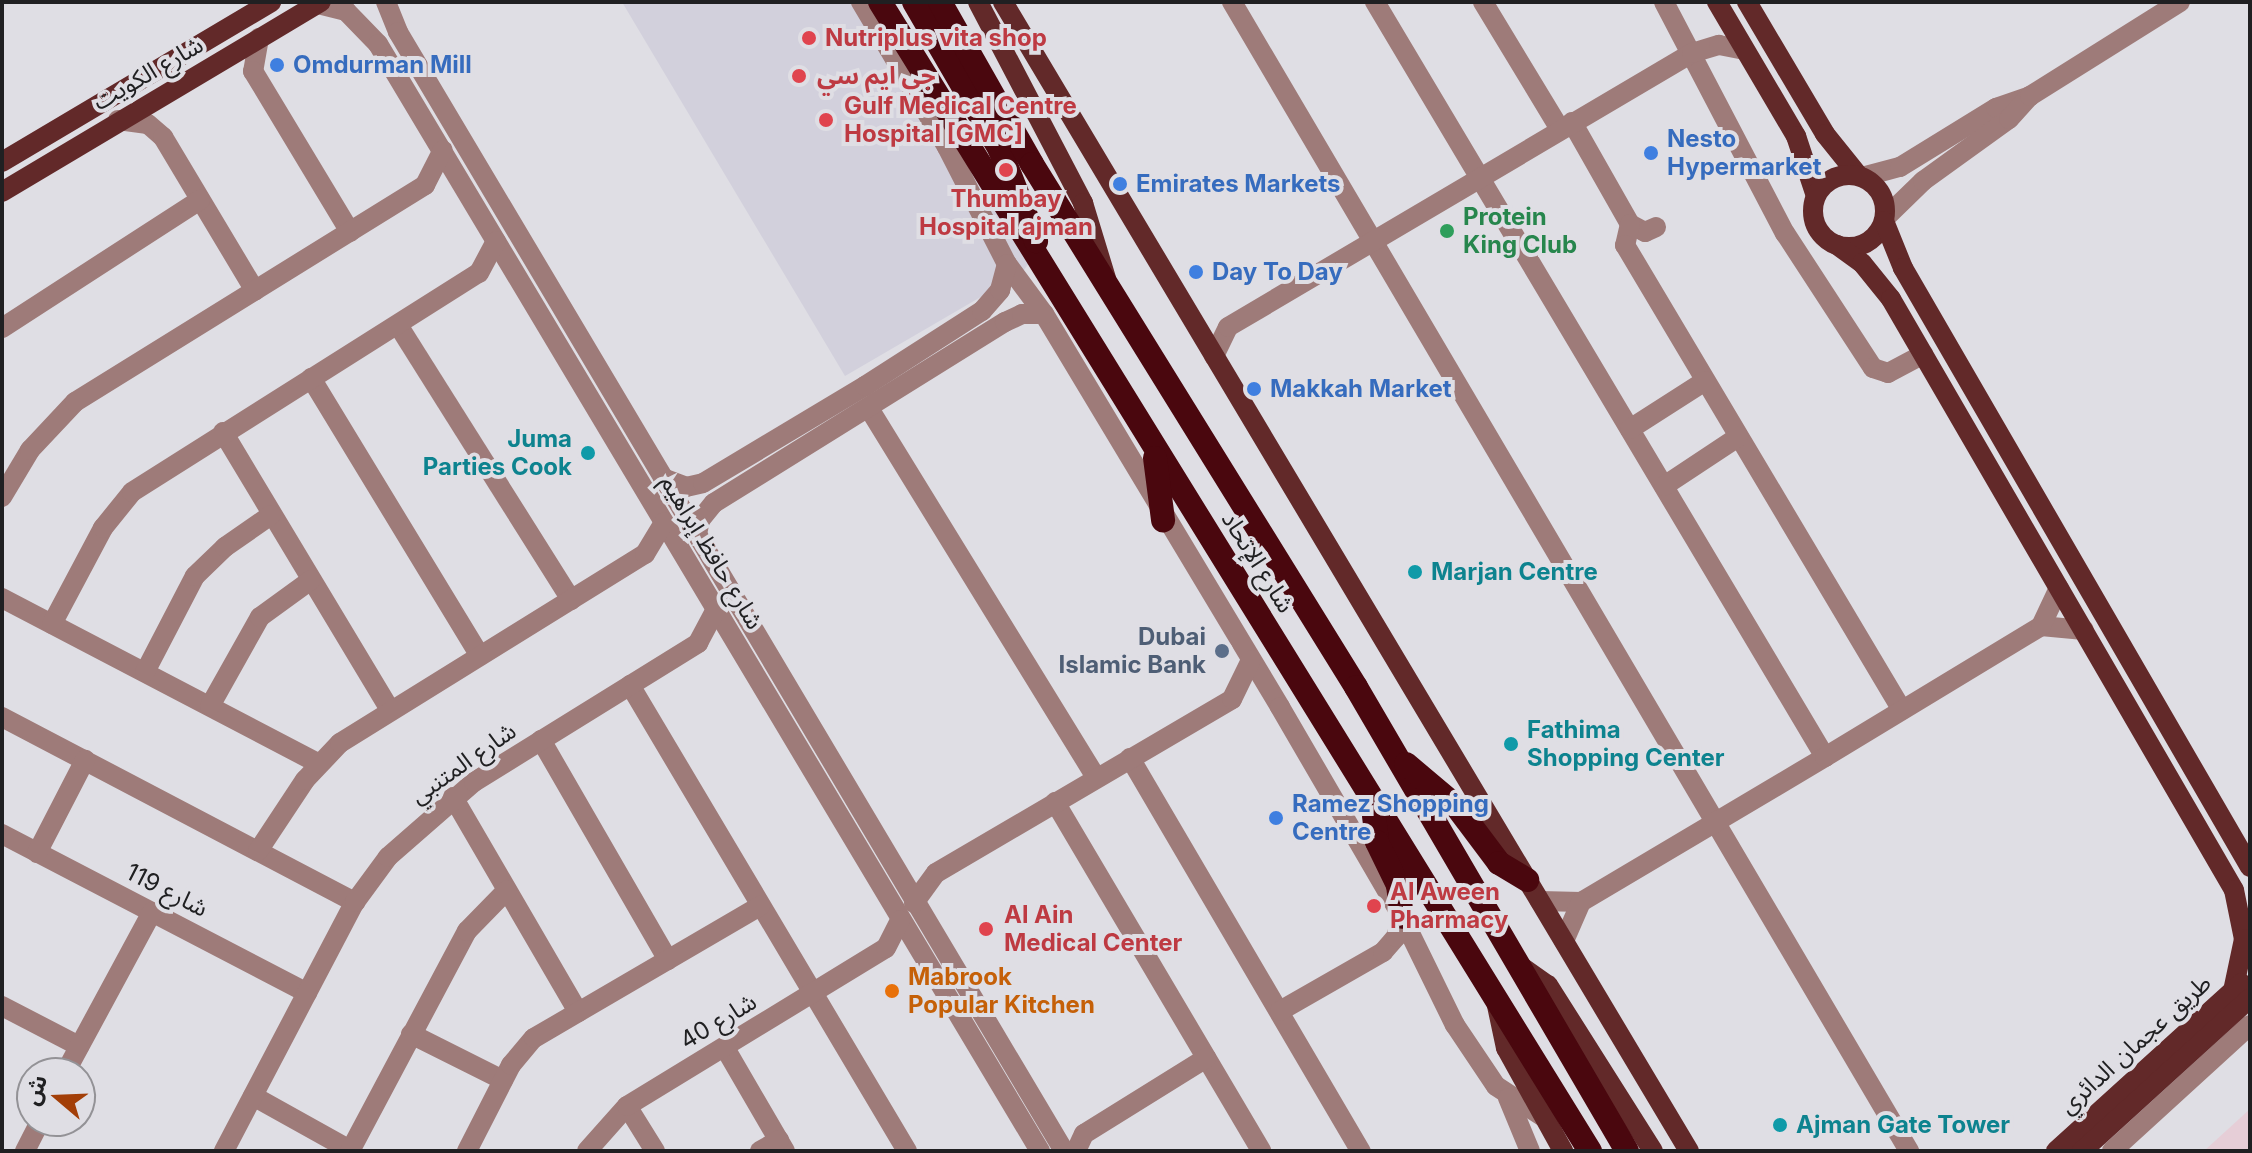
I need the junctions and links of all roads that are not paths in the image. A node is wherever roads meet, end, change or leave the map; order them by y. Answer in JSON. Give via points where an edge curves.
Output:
{"nodes":[{"id":1,"x":271,"y":2,"type":"edge"},
{"id":2,"x":361,"y":2,"type":"edge"},
{"id":3,"x":861,"y":2,"type":"edge"},
{"id":4,"x":880,"y":2,"type":"edge"},
{"id":5,"x":914,"y":2,"type":"edge"},
{"id":6,"x":940,"y":2,"type":"edge"},
{"id":7,"x":978,"y":2,"type":"edge"},
{"id":8,"x":1003,"y":2,"type":"edge"},
{"id":9,"x":1232,"y":2,"type":"edge"},
{"id":10,"x":1375,"y":2,"type":"edge"},
{"id":11,"x":1483,"y":2,"type":"edge"},
{"id":12,"x":1664,"y":2,"type":"edge"},
{"id":13,"x":1747,"y":2,"type":"edge"},
{"id":14,"x":2180,"y":2,"type":"edge"},
{"id":15,"x":320,"y":3,"type":"edge"},
{"id":16,"x":384,"y":4,"type":"edge"},
{"id":17,"x":1719,"y":6,"type":"edge"},
{"id":18,"x":365,"y":26,"type":"junction"},
{"id":19,"x":259,"y":38,"type":"junction"},
{"id":20,"x":205,"y":42,"type":"junction"},
{"id":21,"x":1696,"y":50,"type":"junction"},
{"id":22,"x":1745,"y":50,"type":"junction"},
{"id":23,"x":173,"y":88,"type":"junction"},
{"id":24,"x":122,"y":91,"type":"junction"},
{"id":25,"x":2030,"y":96,"type":"junction"},
{"id":26,"x":930,"y":118,"type":"junction"},
{"id":27,"x":118,"y":120,"type":"junction"},
{"id":28,"x":1074,"y":120,"type":"junction"},
{"id":29,"x":1566,"y":126,"type":"junction"},
{"id":30,"x":79,"y":143,"type":"junction"},
{"id":31,"x":443,"y":150,"type":"junction"},
{"id":32,"x":970,"y":153,"type":"junction"},
{"id":33,"x":2,"y":162,"type":"edge"},
{"id":34,"x":1860,"y":176,"type":"junction"},
{"id":35,"x":1479,"y":177,"type":"junction"},
{"id":36,"x":1070,"y":179,"type":"junction"},
{"id":37,"x":460,"y":181,"type":"junction"},
{"id":38,"x":425,"y":185,"type":"junction"},
{"id":39,"x":2,"y":192,"type":"edge"},
{"id":40,"x":1816,"y":196,"type":"junction"},
{"id":41,"x":204,"y":208,"type":"junction"},
{"id":42,"x":1884,"y":220,"type":"junction"},
{"id":43,"x":1630,"y":224,"type":"junction"},
{"id":44,"x":1656,"y":227,"type":"dead end"},
{"id":45,"x":350,"y":232,"type":"junction"},
{"id":46,"x":1375,"y":239,"type":"junction"},
{"id":47,"x":496,"y":241,"type":"junction"},
{"id":48,"x":1837,"y":245,"type":"junction"},
{"id":49,"x":1007,"y":264,"type":"junction"},
{"id":50,"x":1042,"y":267,"type":"junction"},
{"id":51,"x":479,"y":273,"type":"junction"},
{"id":52,"x":513,"y":273,"type":"junction"},
{"id":53,"x":1106,"y":278,"type":"junction"},
{"id":54,"x":255,"y":291,"type":"junction"},
{"id":55,"x":1044,"y":314,"type":"junction"},
{"id":56,"x":1196,"y":324,"type":"junction"},
{"id":57,"x":398,"y":325,"type":"junction"},
{"id":58,"x":980,"y":325,"type":"junction"},
{"id":59,"x":1228,"y":327,"type":"junction"},
{"id":60,"x":2,"y":328,"type":"edge"},
{"id":61,"x":1923,"y":354,"type":"junction"},
{"id":62,"x":1214,"y":356,"type":"junction"},
{"id":63,"x":311,"y":378,"type":"junction"},
{"id":64,"x":1705,"y":381,"type":"junction"},
{"id":65,"x":870,"y":410,"type":"junction"},
{"id":66,"x":1630,"y":429,"type":"junction"},
{"id":67,"x":223,"y":432,"type":"junction"},
{"id":68,"x":1738,"y":437,"type":"junction"},
{"id":69,"x":1154,"y":447,"type":"junction"},
{"id":70,"x":714,"y":477,"type":"junction"},
{"id":71,"x":663,"y":478,"type":"junction"},
{"id":72,"x":1664,"y":486,"type":"junction"},
{"id":73,"x":726,"y":496,"type":"junction"},
{"id":74,"x":2,"y":497,"type":"edge"},
{"id":75,"x":271,"y":515,"type":"junction"},
{"id":76,"x":1163,"y":520,"type":"junction"},
{"id":77,"x":664,"y":522,"type":"junction"},
{"id":78,"x":697,"y":534,"type":"junction"},
{"id":79,"x":683,"y":553,"type":"junction"},
{"id":80,"x":645,"y":554,"type":"junction"},
{"id":81,"x":311,"y":580,"type":"junction"},
{"id":82,"x":2059,"y":588,"type":"junction"},
{"id":83,"x":2,"y":598,"type":"edge"},
{"id":84,"x":571,"y":600,"type":"junction"},
{"id":85,"x":716,"y":609,"type":"junction"},
{"id":86,"x":52,"y":624,"type":"junction"},
{"id":87,"x":2041,"y":626,"type":"junction"},
{"id":88,"x":2084,"y":630,"type":"junction"},
{"id":89,"x":698,"y":643,"type":"junction"},
{"id":90,"x":738,"y":647,"type":"junction"},
{"id":91,"x":480,"y":656,"type":"junction"},
{"id":92,"x":1251,"y":660,"type":"junction"},
{"id":93,"x":145,"y":672,"type":"junction"},
{"id":94,"x":630,"y":685,"type":"junction"},
{"id":95,"x":1232,"y":699,"type":"junction"},
{"id":96,"x":210,"y":706,"type":"junction"},
{"id":97,"x":1280,"y":707,"type":"junction"},
{"id":98,"x":390,"y":710,"type":"junction"},
{"id":99,"x":1902,"y":710,"type":"junction"},
{"id":100,"x":2,"y":717,"type":"edge"},
{"id":101,"x":2139,"y":726,"type":"junction"},
{"id":102,"x":541,"y":740,"type":"junction"},
{"id":103,"x":1825,"y":757,"type":"junction"},
{"id":104,"x":1130,"y":758,"type":"junction"},
{"id":105,"x":85,"y":760,"type":"junction"},
{"id":106,"x":2188,"y":760,"type":"junction"},
{"id":107,"x":1399,"y":761,"type":"junction"},
{"id":108,"x":319,"y":764,"type":"junction"},
{"id":109,"x":1096,"y":778,"type":"junction"},
{"id":110,"x":453,"y":797,"type":"junction"},
{"id":111,"x":1055,"y":802,"type":"junction"},
{"id":112,"x":1374,"y":809,"type":"junction"},
{"id":113,"x":1718,"y":821,"type":"junction"},
{"id":114,"x":2,"y":834,"type":"edge"},
{"id":115,"x":258,"y":851,"type":"junction"},
{"id":116,"x":37,"y":853,"type":"junction"},
{"id":117,"x":2250,"y":867,"type":"edge"},
{"id":118,"x":895,"y":869,"type":"junction"},
{"id":119,"x":936,"y":873,"type":"junction"},
{"id":120,"x":507,"y":890,"type":"junction"},
{"id":121,"x":1533,"y":890,"type":"junction"},
{"id":122,"x":355,"y":902,"type":"junction"},
{"id":123,"x":1581,"y":902,"type":"junction"},
{"id":124,"x":914,"y":903,"type":"junction"},
{"id":125,"x":760,"y":906,"type":"junction"},
{"id":126,"x":152,"y":912,"type":"junction"},
{"id":127,"x":1402,"y":917,"type":"junction"},
{"id":128,"x":900,"y":920,"type":"junction"},
{"id":129,"x":1564,"y":941,"type":"junction"},
{"id":130,"x":886,"y":948,"type":"junction"},
{"id":131,"x":920,"y":951,"type":"junction"},
{"id":132,"x":1383,"y":952,"type":"junction"},
{"id":133,"x":1418,"y":953,"type":"junction"},
{"id":134,"x":668,"y":960,"type":"junction"},
{"id":135,"x":2250,"y":975,"type":"edge"},
{"id":136,"x":307,"y":993,"type":"junction"},
{"id":137,"x":1496,"y":993,"type":"junction"},
{"id":138,"x":2241,"y":994,"type":"edge"},
{"id":139,"x":813,"y":995,"type":"junction"},
{"id":140,"x":2,"y":1006,"type":"edge"},
{"id":141,"x":1280,"y":1011,"type":"junction"},
{"id":142,"x":578,"y":1012,"type":"junction"},
{"id":143,"x":2250,"y":1025,"type":"edge"},
{"id":144,"x":411,"y":1034,"type":"junction"},
{"id":145,"x":79,"y":1046,"type":"junction"},
{"id":146,"x":725,"y":1048,"type":"junction"},
{"id":147,"x":73,"y":1057,"type":"edge"},
{"id":148,"x":1206,"y":1058,"type":"junction"},
{"id":149,"x":1644,"y":1077,"type":"junction"},
{"id":150,"x":503,"y":1080,"type":"junction"},
{"id":151,"x":253,"y":1096,"type":"junction"},
{"id":152,"x":1508,"y":1098,"type":"junction"},
{"id":153,"x":627,"y":1106,"type":"junction"},
{"id":154,"x":1542,"y":1116,"type":"junction"},
{"id":155,"x":1052,"y":1131,"type":"junction"},
{"id":156,"x":1080,"y":1143,"type":"edge"},
{"id":157,"x":782,"y":1146,"type":"edge"},
{"id":158,"x":1643,"y":1148,"type":"edge"},
{"id":159,"x":350,"y":1150,"type":"edge"},
{"id":160,"x":224,"y":1151,"type":"edge"},
{"id":161,"x":467,"y":1151,"type":"edge"},
{"id":162,"x":587,"y":1151,"type":"edge"},
{"id":163,"x":655,"y":1151,"type":"edge"},
{"id":164,"x":760,"y":1151,"type":"edge"},
{"id":165,"x":907,"y":1151,"type":"edge"},
{"id":166,"x":1040,"y":1151,"type":"edge"},
{"id":167,"x":1064,"y":1151,"type":"edge"},
{"id":168,"x":1261,"y":1151,"type":"edge"},
{"id":169,"x":1361,"y":1151,"type":"edge"},
{"id":170,"x":1530,"y":1151,"type":"edge"},
{"id":171,"x":1563,"y":1151,"type":"edge"},
{"id":172,"x":1590,"y":1151,"type":"edge"},
{"id":173,"x":1689,"y":1151,"type":"edge"},
{"id":174,"x":1909,"y":1151,"type":"edge"},
{"id":175,"x":2056,"y":1151,"type":"edge"},
{"id":176,"x":2082,"y":1151,"type":"edge"},
{"id":177,"x":2112,"y":1151,"type":"edge"}],
"edges":[{"from":1,"to":20,"type":"main road","name":"شارع الكويت"},
{"from":2,"to":18,"type":"street"},
{"from":3,"to":26,"type":"street"},
{"from":4,"to":32,"type":"highway","name":"شارع الإتحاد"},
{"from":5,"to":50,"type":"highway","via":[[1011,172]]},
{"from":6,"to":53,"type":"highway","name":"شارع الإتحاد","via":[[1032,164]]},
{"from":7,"to":36,"type":"main road"},
{"from":8,"to":28,"type":"main road"},
{"from":9,"to":46,"type":"street"},
{"from":10,"to":35,"type":"street"},
{"from":11,"to":29,"type":"street"},
{"from":12,"to":21,"type":"street"},
{"from":13,"to":34,"type":"main road","via":[[1825,134]]},
{"from":14,"to":25,"type":"street"},
{"from":15,"to":18,"type":"street","name":"شارع حافظ إبراهيم","via":[[346,11]]},
{"from":15,"to":19,"type":"main road","name":"شارع الكويت"},
{"from":16,"to":71,"type":"street","name":"شارع حافظ إبراهيم"},
{"from":17,"to":21,"type":"street"},
{"from":17,"to":22,"type":"main road"},
{"from":18,"to":31,"type":"street","name":"شارع حافظ إبراهيم"},
{"from":19,"to":23,"type":"main road","name":"شارع الكويت"},
{"from":19,"to":45,"type":"street","via":[[253,71]]},
{"from":20,"to":23,"type":"main road","via":[[164,74],[164,84]]},
{"from":20,"to":24,"type":"main road","name":"شارع الكويت"},
{"from":21,"to":22,"type":"street","via":[[1719,45]]},
{"from":21,"to":29,"type":"street"},
{"from":21,"to":61,"type":"street","via":[[1785,233],[1873,368],[1888,373]]},
{"from":22,"to":40,"type":"main road","via":[[1796,136]]},
{"from":23,"to":27,"type":"main road","name":"شارع الكويت"},
{"from":24,"to":30,"type":"main road","via":[[131,96],[129,106]]},
{"from":24,"to":33,"type":"main road","name":"شارع الكويت"},
{"from":25,"to":34,"type":"street","via":[[1996,108],[1900,167]]},
{"from":25,"to":42,"type":"street","via":[[2009,119],[1923,181]]},
{"from":26,"to":32,"type":"highway"},
{"from":26,"to":49,"type":"street"},
{"from":27,"to":30,"type":"main road","name":"شارع الكويت"},
{"from":27,"to":41,"type":"street","via":[[156,129]]},
{"from":28,"to":36,"type":"main road"},
{"from":28,"to":56,"type":"main road"},
{"from":29,"to":35,"type":"street"},
{"from":29,"to":43,"type":"street"},
{"from":30,"to":39,"type":"main road","name":"شارع الكويت"},
{"from":31,"to":37,"type":"street","name":"شارع حافظ إبراهيم"},
{"from":31,"to":38,"type":"street"},
{"from":32,"to":50,"type":"highway","name":"شارع الإتحاد"},
{"from":34,"to":40,"type":"main road","via":[[1833,178]]},
{"from":34,"to":42,"type":"main road","via":[[1883,196]]},
{"from":35,"to":46,"type":"street"},
{"from":35,"to":66,"type":"street"},
{"from":36,"to":53,"type":"main road"},
{"from":37,"to":38,"type":"street"},
{"from":37,"to":47,"type":"street","name":"شارع حافظ إبراهيم"},
{"from":38,"to":45,"type":"street"},
{"from":40,"to":48,"type":"main road","via":[[1818,229]]},
{"from":41,"to":54,"type":"street"},
{"from":41,"to":60,"type":"street","via":[[175,218]]},
{"from":42,"to":48,"type":"main road","via":[[1869,241]]},
{"from":42,"to":106,"type":"main road","via":[[1910,280]]},
{"from":43,"to":44,"type":"street","via":[[1645,232]]},
{"from":43,"to":64,"type":"street","via":[[1625,245]]},
{"from":45,"to":54,"type":"street"},
{"from":46,"to":59,"type":"street"},
{"from":46,"to":113,"type":"street"},
{"from":47,"to":51,"type":"street"},
{"from":47,"to":52,"type":"street","name":"شارع حافظ إبراهيم"},
{"from":48,"to":61,"type":"main road","via":[[1883,286]]},
{"from":49,"to":55,"type":"street"},
{"from":49,"to":58,"type":"street","via":[[1000,290]]},
{"from":50,"to":69,"type":"highway","name":"شارع الإتحاد"},
{"from":51,"to":52,"type":"street"},
{"from":51,"to":57,"type":"street"},
{"from":52,"to":77,"type":"street","name":"شارع حافظ إبراهيم"},
{"from":53,"to":107,"type":"highway","name":"شارع الإتحاد"},
{"from":54,"to":74,"type":"street","via":[[75,402],[30,450]]},
{"from":55,"to":58,"type":"street"},
{"from":55,"to":76,"type":"street"},
{"from":56,"to":59,"type":"street"},
{"from":56,"to":62,"type":"main road"},
{"from":57,"to":63,"type":"street"},
{"from":57,"to":84,"type":"street"},
{"from":58,"to":65,"type":"street"},
{"from":58,"to":70,"type":"street"},
{"from":59,"to":62,"type":"street"},
{"from":61,"to":82,"type":"main road"},
{"from":62,"to":121,"type":"main road"},
{"from":63,"to":67,"type":"street"},
{"from":63,"to":91,"type":"street"},
{"from":64,"to":66,"type":"street"},
{"from":64,"to":68,"type":"street"},
{"from":65,"to":73,"type":"street"},
{"from":65,"to":109,"type":"street"},
{"from":66,"to":72,"type":"street"},
{"from":67,"to":75,"type":"street"},
{"from":67,"to":86,"type":"street","via":[[149,477],[116,509]]},
{"from":68,"to":72,"type":"street"},
{"from":68,"to":99,"type":"street"},
{"from":69,"to":76,"type":"highway"},
{"from":69,"to":112,"type":"highway","name":"شارع الإتحاد"},
{"from":70,"to":71,"type":"street","via":[[686,487]]},
{"from":70,"to":73,"type":"street","via":[[715,490]]},
{"from":71,"to":78,"type":"street","name":"شارع حافظ إبراهيم"},
{"from":72,"to":103,"type":"street"},
{"from":73,"to":78,"type":"street","via":[[704,514]]},
{"from":75,"to":81,"type":"street"},
{"from":75,"to":93,"type":"street","via":[[195,576]]},
{"from":76,"to":92,"type":"street"},
{"from":77,"to":79,"type":"street","name":"شارع حافظ إبراهيم"},
{"from":77,"to":80,"type":"street"},
{"from":78,"to":118,"type":"street","name":"شارع حافظ إبراهيم"},
{"from":79,"to":80,"type":"street"},
{"from":79,"to":85,"type":"street","name":"شارع حافظ إبراهيم"},
{"from":80,"to":84,"type":"street"},
{"from":81,"to":96,"type":"street","via":[[260,617]]},
{"from":81,"to":98,"type":"street"},
{"from":82,"to":87,"type":"street"},
{"from":82,"to":88,"type":"main road"},
{"from":83,"to":86,"type":"street"},
{"from":84,"to":91,"type":"street"},
{"from":85,"to":89,"type":"street"},
{"from":85,"to":90,"type":"street","name":"شارع حافظ إبراهيم"},
{"from":86,"to":93,"type":"street"},
{"from":87,"to":88,"type":"street"},
{"from":87,"to":99,"type":"street"},
{"from":88,"to":101,"type":"main road"},
{"from":89,"to":90,"type":"street"},
{"from":89,"to":94,"type":"street","name":"شارع المتنبي"},
{"from":90,"to":128,"type":"street","name":"شارع حافظ إبراهيم"},
{"from":91,"to":98,"type":"street"},
{"from":92,"to":95,"type":"street"},
{"from":92,"to":97,"type":"street"},
{"from":93,"to":96,"type":"street"},
{"from":94,"to":102,"type":"street","name":"شارع المتنبي"},
{"from":94,"to":125,"type":"street"},
{"from":95,"to":97,"type":"street"},
{"from":95,"to":104,"type":"street"},
{"from":96,"to":108,"type":"street"},
{"from":97,"to":127,"type":"street"},
{"from":98,"to":108,"type":"street"},
{"from":99,"to":103,"type":"street"},
{"from":100,"to":105,"type":"street"},
{"from":101,"to":106,"type":"main road","via":[[2152,734],[2167,759]]},
{"from":101,"to":138,"type":"main road","via":[[2239,902],[2244,939]]},
{"from":102,"to":110,"type":"street","name":"شارع المتنبي"},
{"from":102,"to":134,"type":"street"},
{"from":103,"to":113,"type":"street"},
{"from":104,"to":109,"type":"street"},
{"from":104,"to":141,"type":"street"},
{"from":105,"to":115,"type":"street"},
{"from":105,"to":116,"type":"street"},
{"from":106,"to":117,"type":"main road"},
{"from":107,"to":121,"type":"highway","via":[[1445,793],[1491,855]]},
{"from":107,"to":158,"type":"highway","name":"شارع الإتحاد","via":[[1519,965]]},
{"from":108,"to":115,"type":"street"},
{"from":109,"to":111,"type":"street"},
{"from":110,"to":120,"type":"street"},
{"from":110,"to":122,"type":"street","name":"شارع المتنبي","via":[[388,857]]},
{"from":111,"to":119,"type":"street"},
{"from":111,"to":148,"type":"street"},
{"from":112,"to":127,"type":"highway","via":[[1375,834],[1398,885]]},
{"from":112,"to":137,"type":"highway","name":"شارع الإتحاد"},
{"from":113,"to":123,"type":"street"},
{"from":113,"to":174,"type":"street"},
{"from":114,"to":116,"type":"street","name":"شارع 119"},
{"from":115,"to":122,"type":"street"},
{"from":116,"to":126,"type":"street","name":"شارع 119"},
{"from":118,"to":119,"type":"street","via":[[913,876]]},
{"from":118,"to":124,"type":"street","name":"شارع حافظ إبراهيم"},
{"from":119,"to":124,"type":"street"},
{"from":120,"to":142,"type":"street"},
{"from":120,"to":144,"type":"street","via":[[467,931]]},
{"from":121,"to":123,"type":"street"},
{"from":121,"to":129,"type":"main road"},
{"from":122,"to":136,"type":"street","name":"شارع المتنبي"},
{"from":123,"to":129,"type":"street"},
{"from":124,"to":155,"type":"street","name":"شارع حافظ إبراهيم"},
{"from":125,"to":134,"type":"street"},
{"from":125,"to":139,"type":"street"},
{"from":126,"to":136,"type":"street","name":"شارع 119"},
{"from":126,"to":145,"type":"street"},
{"from":127,"to":132,"type":"street","via":[[1396,937]]},
{"from":127,"to":133,"type":"street"},
{"from":128,"to":130,"type":"street"},
{"from":128,"to":131,"type":"street","name":"شارع حافظ إبراهيم"},
{"from":129,"to":149,"type":"main road"},
{"from":130,"to":131,"type":"street"},
{"from":130,"to":139,"type":"street","name":"شارع 40"},
{"from":131,"to":166,"type":"street","name":"شارع حافظ إبراهيم"},
{"from":132,"to":133,"type":"street"},
{"from":132,"to":141,"type":"street"},
{"from":133,"to":152,"type":"street","via":[[1455,1025]]},
{"from":134,"to":142,"type":"street"},
{"from":135,"to":138,"type":"main road","name":"طريق عجمان الدائري"},
{"from":136,"to":151,"type":"street","name":"شارع المتنبي"},
{"from":137,"to":154,"type":"main road","via":[[1506,1048]]},
{"from":137,"to":172,"type":"highway","name":"شارع الإتحاد"},
{"from":138,"to":175,"type":"main road","name":"طريق عجمان الدائري"},
{"from":138,"to":176,"type":"main road","name":"طريق عجمان الدائري"},
{"from":139,"to":146,"type":"street","name":"شارع 40"},
{"from":139,"to":165,"type":"street"},
{"from":140,"to":145,"type":"street"},
{"from":141,"to":169,"type":"street"},
{"from":142,"to":150,"type":"street","via":[[534,1038]]},
{"from":143,"to":177,"type":"street"},
{"from":144,"to":150,"type":"street"},
{"from":144,"to":159,"type":"street"},
{"from":145,"to":147,"type":"street"},
{"from":146,"to":153,"type":"street","name":"شارع 40"},
{"from":146,"to":157,"type":"street"},
{"from":148,"to":156,"type":"street"},
{"from":148,"to":168,"type":"street"},
{"from":149,"to":158,"type":"main road"},
{"from":149,"to":173,"type":"main road"},
{"from":150,"to":161,"type":"street"},
{"from":151,"to":159,"type":"street"},
{"from":151,"to":160,"type":"street","name":"شارع المتنبي"},
{"from":152,"to":154,"type":"street"},
{"from":152,"to":170,"type":"street"},
{"from":153,"to":162,"type":"street","name":"شارع 40"},
{"from":153,"to":163,"type":"street"},
{"from":154,"to":171,"type":"main road"},
{"from":155,"to":156,"type":"street"},
{"from":155,"to":167,"type":"street","name":"شارع حافظ إبراهيم"},
{"from":157,"to":164,"type":"street"}]}
